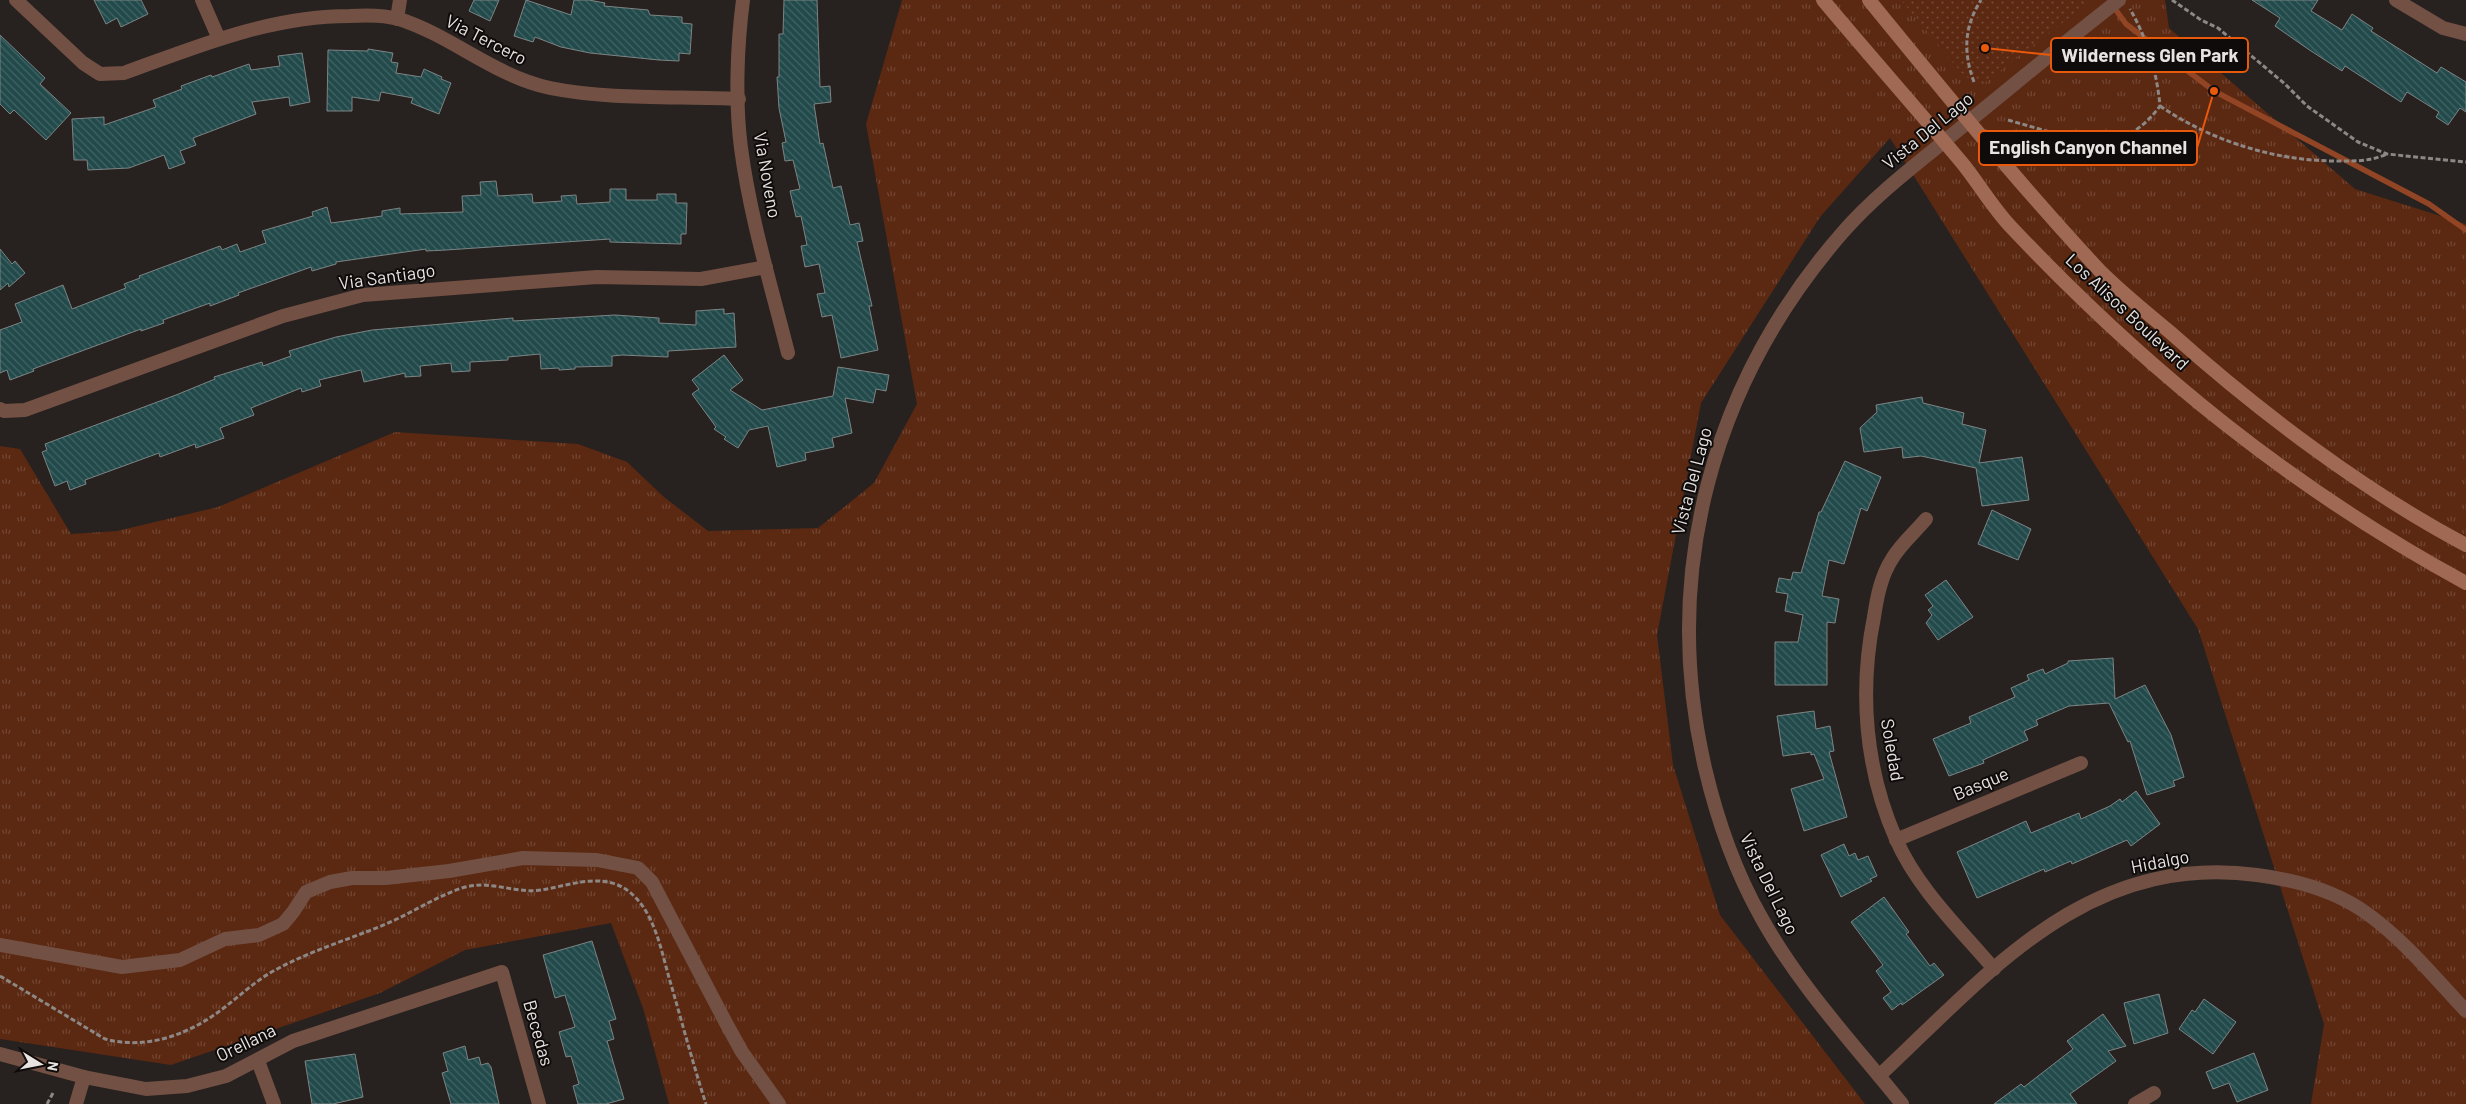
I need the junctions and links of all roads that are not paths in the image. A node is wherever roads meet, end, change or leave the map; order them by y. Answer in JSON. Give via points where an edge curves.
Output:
{"nodes":[{"id":1,"x":16,"y":0,"type":"edge"},
{"id":2,"x":202,"y":0,"type":"edge"},
{"id":3,"x":400,"y":0,"type":"edge"},
{"id":4,"x":743,"y":0,"type":"edge"},
{"id":5,"x":1823,"y":0,"type":"edge"},
{"id":6,"x":1869,"y":0,"type":"edge"},
{"id":7,"x":2396,"y":0,"type":"edge"},
{"id":8,"x":2124,"y":4,"type":"edge"},
{"id":9,"x":397,"y":19,"type":"junction"},
{"id":10,"x":2466,"y":34,"type":"edge"},
{"id":11,"x":219,"y":39,"type":"junction"},
{"id":12,"x":739,"y":99,"type":"junction"},
{"id":13,"x":1969,"y":122,"type":"junction"},
{"id":14,"x":1943,"y":142,"type":"junction"},
{"id":15,"x":766,"y":267,"type":"junction"},
{"id":16,"x":788,"y":353,"type":"dead end"},
{"id":17,"x":0,"y":410,"type":"edge"},
{"id":18,"x":1926,"y":519,"type":"dead end"},
{"id":19,"x":2466,"y":545,"type":"edge"},
{"id":20,"x":2466,"y":583,"type":"edge"},
{"id":21,"x":2082,"y":763,"type":"dead end"},
{"id":22,"x":1896,"y":840,"type":"junction"},
{"id":23,"x":0,"y":945,"type":"edge"},
{"id":24,"x":1994,"y":969,"type":"junction"},
{"id":25,"x":502,"y":972,"type":"joint"},
{"id":26,"x":2466,"y":1011,"type":"edge"},
{"id":27,"x":0,"y":1054,"type":"edge"},
{"id":28,"x":258,"y":1061,"type":"junction"},
{"id":29,"x":1879,"y":1076,"type":"junction"},
{"id":30,"x":84,"y":1077,"type":"junction"},
{"id":31,"x":2154,"y":1092,"type":"dead end"},
{"id":32,"x":76,"y":1104,"type":"edge"},
{"id":33,"x":274,"y":1104,"type":"edge"},
{"id":34,"x":539,"y":1104,"type":"edge"},
{"id":35,"x":779,"y":1104,"type":"edge"},
{"id":36,"x":1902,"y":1104,"type":"edge"},
{"id":37,"x":2135,"y":1104,"type":"edge"}],
"edges":[{"from":1,"to":11,"type":"street","name":"Via Tercero","via":[[82,63],[100,74],[124,73]]},
{"from":2,"to":11,"type":"street"},
{"from":3,"to":9,"type":"street"},
{"from":4,"to":12,"type":"street","name":"Via Noveno","via":[[739,31]]},
{"from":5,"to":14,"type":"main road","name":"Los Alisos Boulevard"},
{"from":6,"to":13,"type":"main road","name":"Los Alisos Boulevard"},
{"from":7,"to":10,"type":"street","via":[[2443,28]]},
{"from":8,"to":13,"type":"street","name":"Vista Del Lago","via":[[2096,18]]},
{"from":9,"to":11,"type":"street","name":"Via Tercero","via":[[321,16],[266,24]]},
{"from":9,"to":12,"type":"street","name":"Via Tercero","via":[[426,30],[505,74],[550,88],[602,94]]},
{"from":12,"to":15,"type":"street","name":"Via Noveno","via":[[748,194]]},
{"from":13,"to":14,"type":"street","name":"Vista Del Lago"},
{"from":13,"to":19,"type":"main road","name":"Los Alisos Boulevard","via":[[2102,272],[2215,372],[2333,461],[2428,525]]},
{"from":14,"to":20,"type":"main road","name":"Los Alisos Boulevard","via":[[2009,225],[2116,333],[2221,423],[2384,536]]},
{"from":14,"to":29,"type":"street","name":"Vista Del Lago","via":[[1846,229],[1798,288],[1774,324],[1751,366],[1716,452],[1701,507],[1689,596],[1691,685],[1696,729],[1709,787],[1738,870],[1760,916],[1787,960]]},
{"from":15,"to":16,"type":"street","name":"Via Noveno"},
{"from":15,"to":17,"type":"street","name":"Via Santiago","via":[[701,279],[597,277],[363,295],[283,316],[25,410]]},
{"from":18,"to":22,"type":"street","name":"Soledad","via":[[1892,559],[1879,590],[1866,654],[1867,731],[1877,784]]},
{"from":21,"to":22,"type":"street","name":"Basque"},
{"from":22,"to":24,"type":"street","name":"Soledad","via":[[1919,880]]},
{"from":23,"to":35,"type":"street","via":[[122,967],[180,960],[226,939],[259,935],[282,924],[306,892],[330,882],[449,871],[523,858],[597,860],[638,868],[652,882],[734,1037]]},
{"from":24,"to":26,"type":"street","name":"Hidalgo","via":[[2059,917],[2112,892],[2164,876],[2235,872],[2302,883],[2350,902],[2370,915],[2412,953]]},
{"from":24,"to":29,"type":"street","name":"Hidalgo"},
{"from":25,"to":28,"type":"street","name":"Orellana","via":[[293,1041]]},
{"from":25,"to":34,"type":"street","name":"Becedas"},
{"from":27,"to":30,"type":"street","name":"Orellana"},
{"from":28,"to":30,"type":"street","name":"Orellana","via":[[226,1076],[186,1086],[146,1089]]},
{"from":28,"to":33,"type":"street"},
{"from":29,"to":36,"type":"street","name":"Vista Del Lago"},
{"from":30,"to":32,"type":"street"},
{"from":31,"to":37,"type":"street"}]}
